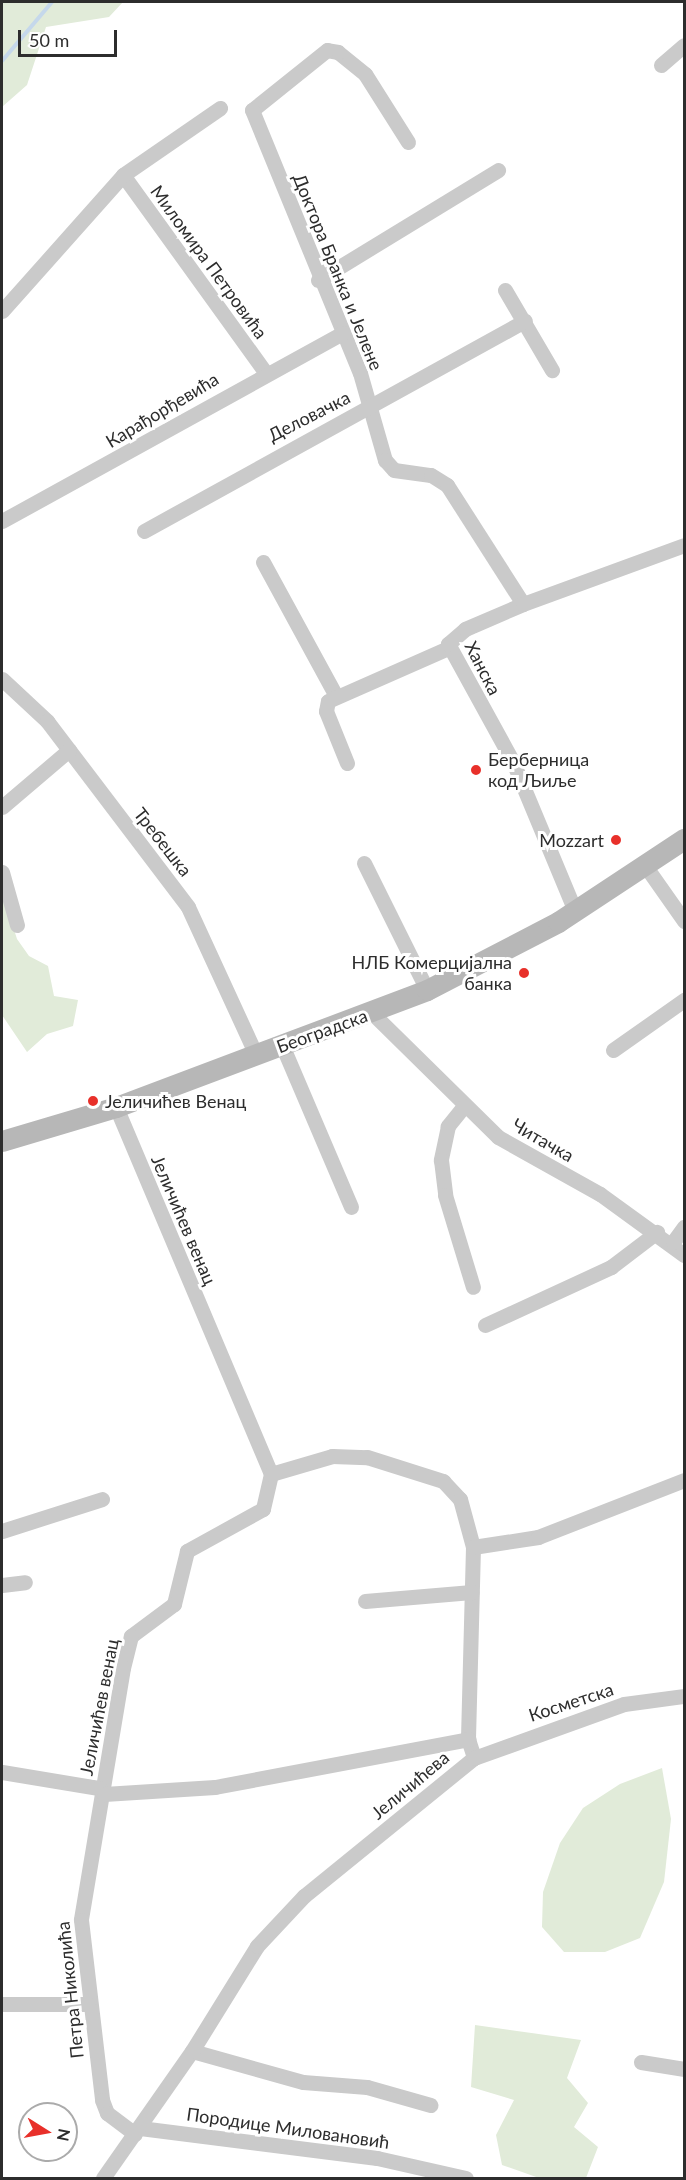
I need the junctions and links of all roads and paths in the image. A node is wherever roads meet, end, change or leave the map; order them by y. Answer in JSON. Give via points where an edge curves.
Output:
{"nodes":[{"id":1,"x":684,"y":45,"type":"edge"},
{"id":2,"x":661,"y":65,"type":"dead end"},
{"id":3,"x":220,"y":108,"type":"dead end"},
{"id":4,"x":408,"y":142,"type":"dead end"},
{"id":5,"x":498,"y":170,"type":"dead end"},
{"id":6,"x":123,"y":175,"type":"junction"},
{"id":7,"x":318,"y":280,"type":"junction"},
{"id":8,"x":504,"y":290,"type":"dead end"},
{"id":9,"x":2,"y":311,"type":"edge"},
{"id":10,"x":525,"y":321,"type":"junction"},
{"id":11,"x":342,"y":333,"type":"junction"},
{"id":12,"x":552,"y":370,"type":"dead end"},
{"id":13,"x":264,"y":372,"type":"junction"},
{"id":14,"x":369,"y":407,"type":"junction"},
{"id":15,"x":2,"y":521,"type":"edge"},
{"id":16,"x":144,"y":531,"type":"dead end"},
{"id":17,"x":684,"y":545,"type":"edge"},
{"id":18,"x":263,"y":562,"type":"dead end"},
{"id":19,"x":523,"y":604,"type":"junction"},
{"id":20,"x":448,"y":648,"type":"junction"},
{"id":21,"x":2,"y":679,"type":"edge"},
{"id":22,"x":336,"y":696,"type":"junction"},
{"id":23,"x":69,"y":750,"type":"junction"},
{"id":24,"x":347,"y":763,"type":"dead end"},
{"id":25,"x":2,"y":807,"type":"edge"},
{"id":26,"x":684,"y":839,"type":"edge"},
{"id":27,"x":364,"y":863,"type":"dead end"},
{"id":28,"x":645,"y":864,"type":"junction"},
{"id":29,"x":2,"y":872,"type":"edge"},
{"id":30,"x":575,"y":911,"type":"junction"},
{"id":31,"x":684,"y":921,"type":"edge"},
{"id":32,"x":17,"y":925,"type":"dead end"},
{"id":33,"x":427,"y":990,"type":"junction"},
{"id":34,"x":684,"y":1000,"type":"edge"},
{"id":35,"x":372,"y":1012,"type":"junction"},
{"id":36,"x":282,"y":1045,"type":"junction"},
{"id":37,"x":613,"y":1050,"type":"dead end"},
{"id":38,"x":256,"y":1054,"type":"junction"},
{"id":39,"x":464,"y":1106,"type":"junction"},
{"id":40,"x":117,"y":1107,"type":"junction"},
{"id":41,"x":2,"y":1141,"type":"edge"},
{"id":42,"x":351,"y":1207,"type":"dead end"},
{"id":43,"x":684,"y":1227,"type":"edge"},
{"id":44,"x":657,"y":1232,"type":"junction"},
{"id":45,"x":672,"y":1242,"type":"junction"},
{"id":46,"x":684,"y":1255,"type":"edge"},
{"id":47,"x":473,"y":1287,"type":"dead end"},
{"id":48,"x":485,"y":1325,"type":"dead end"},
{"id":49,"x":271,"y":1474,"type":"junction"},
{"id":50,"x":684,"y":1480,"type":"edge"},
{"id":51,"x":102,"y":1499,"type":"dead end"},
{"id":52,"x":2,"y":1531,"type":"edge"},
{"id":53,"x":473,"y":1547,"type":"junction"},
{"id":54,"x":25,"y":1582,"type":"dead end"},
{"id":55,"x":2,"y":1585,"type":"edge"},
{"id":56,"x":472,"y":1592,"type":"junction"},
{"id":57,"x":365,"y":1601,"type":"dead end"},
{"id":58,"x":684,"y":1696,"type":"edge"},
{"id":59,"x":468,"y":1739,"type":"junction"},
{"id":60,"x":474,"y":1758,"type":"junction"},
{"id":61,"x":2,"y":1772,"type":"edge"},
{"id":62,"x":104,"y":1794,"type":"junction"},
{"id":63,"x":2,"y":2004,"type":"edge"},
{"id":64,"x":88,"y":2004,"type":"junction"},
{"id":65,"x":192,"y":2051,"type":"junction"},
{"id":66,"x":640,"y":2062,"type":"dead end"},
{"id":67,"x":684,"y":2069,"type":"edge"},
{"id":68,"x":430,"y":2105,"type":"dead end"},
{"id":69,"x":137,"y":2131,"type":"junction"},
{"id":70,"x":103,"y":2178,"type":"edge"},
{"id":71,"x":466,"y":2178,"type":"edge"}],
"edges":[{"from":1,"to":2,"type":"street"},
{"from":3,"to":6,"type":"street"},
{"from":4,"to":7,"type":"street","name":"Доктора Бранка и Јелене","via":[[365,74],[338,52],[327,50],[252,110]]},
{"from":5,"to":7,"type":"street"},
{"from":6,"to":9,"type":"street"},
{"from":6,"to":13,"type":"street","name":"Миломира Петровића"},
{"from":7,"to":11,"type":"street","name":"Доктора Бранка и Јелене"},
{"from":8,"to":10,"type":"street"},
{"from":10,"to":12,"type":"street"},
{"from":10,"to":14,"type":"street","name":"Деловачка"},
{"from":11,"to":13,"type":"street","name":"Карађорђевића"},
{"from":11,"to":14,"type":"street","name":"Доктора Бранка и Јелене"},
{"from":13,"to":15,"type":"street","name":"Карађорђевића"},
{"from":14,"to":16,"type":"street","name":"Деловачка"},
{"from":14,"to":19,"type":"street","name":"Доктора Бранка и Јелене","via":[[390,467],[440,478],[499,560]]},
{"from":17,"to":19,"type":"street","name":"Ханска"},
{"from":18,"to":22,"type":"street"},
{"from":19,"to":20,"type":"street","name":"Ханска","via":[[455,634]]},
{"from":20,"to":22,"type":"street"},
{"from":20,"to":30,"type":"street","name":"Ханска","via":[[513,762]]},
{"from":21,"to":23,"type":"street","name":"Требешка","via":[[47,721]]},
{"from":22,"to":24,"type":"street","via":[[326,707]]},
{"from":23,"to":25,"type":"street"},
{"from":23,"to":38,"type":"street","name":"Требешка","via":[[188,907]]},
{"from":26,"to":28,"type":"main road","name":"Београдска"},
{"from":27,"to":33,"type":"street"},
{"from":28,"to":30,"type":"main road","name":"Београдска"},
{"from":28,"to":31,"type":"street"},
{"from":29,"to":32,"type":"street"},
{"from":30,"to":33,"type":"main road","name":"Београдска"},
{"from":33,"to":35,"type":"main road","name":"Београдска"},
{"from":34,"to":37,"type":"street"},
{"from":35,"to":36,"type":"main road","name":"Београдска"},
{"from":35,"to":39,"type":"street","name":"Читачка"},
{"from":36,"to":38,"type":"main road","name":"Београдска"},
{"from":36,"to":42,"type":"street"},
{"from":38,"to":40,"type":"main road","name":"Београдска"},
{"from":39,"to":44,"type":"street","name":"Читачка","via":[[513,1148],[600,1194]]},
{"from":39,"to":47,"type":"street","via":[[448,1126],[441,1160],[445,1195]]},
{"from":40,"to":41,"type":"main road","name":"Београдска"},
{"from":40,"to":49,"type":"street","name":"Јеличићев венац"},
{"from":43,"to":45,"type":"street"},
{"from":44,"to":45,"type":"street","name":"Читачка"},
{"from":44,"to":48,"type":"street","via":[[611,1267]]},
{"from":45,"to":46,"type":"street","name":"Читачка"},
{"from":49,"to":53,"type":"street","name":"Јеличићева","via":[[303,1462],[349,1455],[442,1481],[460,1499]]},
{"from":49,"to":62,"type":"street","name":"Јеличићев венац","via":[[263,1509],[188,1551],[174,1604],[131,1636]]},
{"from":50,"to":53,"type":"street","via":[[538,1537]]},
{"from":51,"to":52,"type":"street"},
{"from":53,"to":56,"type":"street","name":"Јеличићева"},
{"from":54,"to":55,"type":"street"},
{"from":56,"to":57,"type":"street"},
{"from":56,"to":59,"type":"street","name":"Јеличићева"},
{"from":58,"to":60,"type":"street","name":"Косметска","via":[[624,1704]]},
{"from":59,"to":60,"type":"street","name":"Јеличићева"},
{"from":59,"to":62,"type":"street","name":"Јеличићев венац","via":[[215,1787]]},
{"from":60,"to":65,"type":"street","name":"Јеличићева","via":[[278,1919]]},
{"from":61,"to":62,"type":"street","via":[[99,1788]]},
{"from":62,"to":64,"type":"street","name":"Петра Николића","via":[[82,1903]]},
{"from":63,"to":64,"type":"street"},
{"from":64,"to":69,"type":"street","name":"Петра Николића","via":[[107,2113]]},
{"from":65,"to":68,"type":"street","via":[[303,2082],[367,2087]]},
{"from":65,"to":69,"type":"street","name":"Јеличићева"},
{"from":66,"to":67,"type":"street"},
{"from":69,"to":70,"type":"street","name":"Јеличићева"},
{"from":69,"to":71,"type":"street","name":"Породице Миловановић","via":[[377,2158]]}]}
